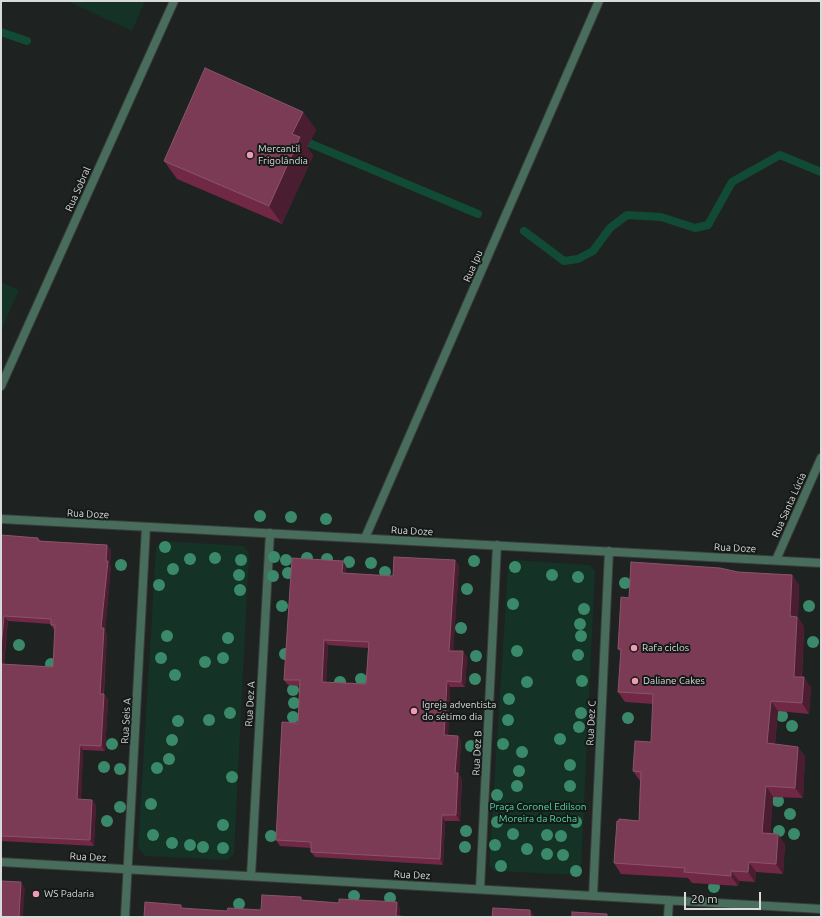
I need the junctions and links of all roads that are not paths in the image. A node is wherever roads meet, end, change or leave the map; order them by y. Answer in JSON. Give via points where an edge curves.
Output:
{"nodes":[{"id":1,"x":174,"y":1,"type":"edge"},
{"id":2,"x":599,"y":1,"type":"edge"},
{"id":3,"x":1,"y":386,"type":"edge"},
{"id":4,"x":821,"y":458,"type":"edge"},
{"id":5,"x":1,"y":519,"type":"edge"},
{"id":6,"x":146,"y":527,"type":"junction"},
{"id":7,"x":270,"y":533,"type":"junction"},
{"id":8,"x":365,"y":538,"type":"junction"},
{"id":9,"x":497,"y":545,"type":"junction"},
{"id":10,"x":609,"y":551,"type":"junction"},
{"id":11,"x":776,"y":560,"type":"junction"},
{"id":12,"x":821,"y":563,"type":"edge"},
{"id":13,"x":1,"y":862,"type":"edge"},
{"id":14,"x":128,"y":869,"type":"junction"},
{"id":15,"x":250,"y":876,"type":"junction"},
{"id":16,"x":480,"y":889,"type":"junction"},
{"id":17,"x":593,"y":896,"type":"junction"},
{"id":18,"x":669,"y":900,"type":"junction"},
{"id":19,"x":821,"y":909,"type":"edge"},
{"id":20,"x":125,"y":917,"type":"edge"},
{"id":21,"x":668,"y":917,"type":"edge"}],
"edges":[{"from":1,"to":3,"type":"street","name":"Rua Sobral"},
{"from":2,"to":8,"type":"street","name":"Rua Ipu"},
{"from":4,"to":11,"type":"street","name":"Rua Santa Lúcia"},
{"from":5,"to":6,"type":"street","name":"Rua Doze"},
{"from":6,"to":7,"type":"street","name":"Rua Doze"},
{"from":6,"to":14,"type":"street","name":"Rua Seis A"},
{"from":7,"to":8,"type":"street","name":"Rua Doze"},
{"from":7,"to":15,"type":"street","name":"Rua Dez A"},
{"from":8,"to":9,"type":"street","name":"Rua Doze"},
{"from":9,"to":10,"type":"street","name":"Rua Doze"},
{"from":9,"to":16,"type":"street","name":"Rua Dez B"},
{"from":10,"to":11,"type":"street","name":"Rua Doze"},
{"from":10,"to":17,"type":"street","name":"Rua Dez C"},
{"from":11,"to":12,"type":"street","name":"Rua Doze"},
{"from":13,"to":14,"type":"street","name":"Rua Dez"},
{"from":14,"to":15,"type":"street","name":"Rua Dez"},
{"from":14,"to":20,"type":"street","name":"Rua Seis A"},
{"from":15,"to":16,"type":"street","name":"Rua Dez"},
{"from":16,"to":17,"type":"street","name":"Rua Dez"},
{"from":17,"to":18,"type":"street","name":"Rua Dez"},
{"from":18,"to":19,"type":"street","name":"Rua Dez"},
{"from":18,"to":21,"type":"street"}]}
